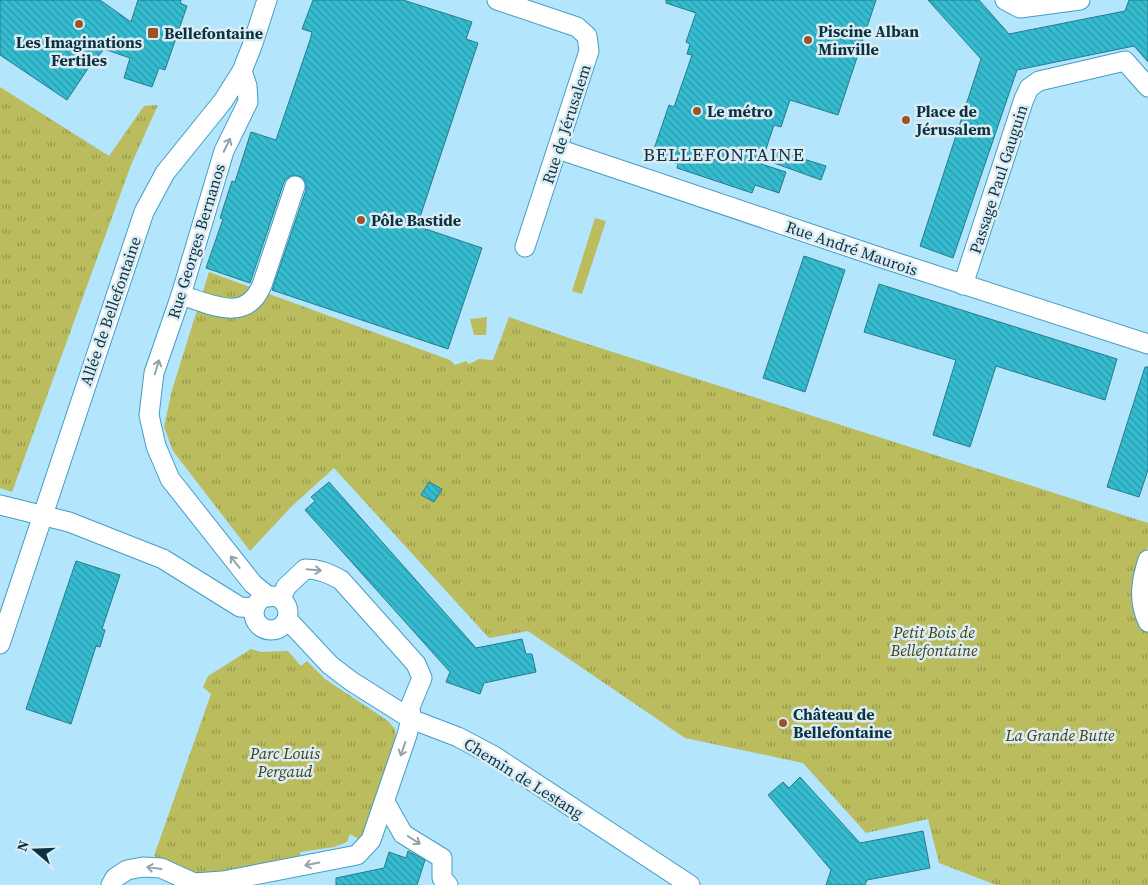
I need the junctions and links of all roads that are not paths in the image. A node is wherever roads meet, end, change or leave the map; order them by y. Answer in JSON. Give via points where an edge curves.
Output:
{"nodes":[{"id":1,"x":267,"y":0,"type":"edge"},
{"id":2,"x":497,"y":0,"type":"edge"},
{"id":3,"x":1080,"y":0,"type":"edge"},
{"id":4,"x":1012,"y":4,"type":"edge"},
{"id":5,"x":242,"y":70,"type":"junction"},
{"id":6,"x":1148,"y":87,"type":"edge"},
{"id":7,"x":558,"y":149,"type":"junction"},
{"id":8,"x":295,"y":186,"type":"dead end"},
{"id":9,"x":525,"y":247,"type":"dead end"},
{"id":10,"x":963,"y":285,"type":"junction"},
{"id":11,"x":180,"y":295,"type":"junction"},
{"id":12,"x":1148,"y":344,"type":"edge"},
{"id":13,"x":0,"y":505,"type":"edge"},
{"id":14,"x":42,"y":516,"type":"junction"},
{"id":15,"x":1148,"y":560,"type":"edge"},
{"id":16,"x":268,"y":601,"type":"junction"},
{"id":17,"x":287,"y":619,"type":"junction"},
{"id":18,"x":1148,"y":622,"type":"edge"},
{"id":19,"x":0,"y":644,"type":"edge"},
{"id":20,"x":412,"y":719,"type":"junction"},
{"id":21,"x":384,"y":802,"type":"junction"},
{"id":22,"x":111,"y":885,"type":"edge"},
{"id":23,"x":448,"y":885,"type":"edge"},
{"id":24,"x":690,"y":885,"type":"edge"}],
"edges":[{"from":1,"to":5,"type":"street","name":"Allée de Bellefontaine"},
{"from":2,"to":7,"type":"street","name":"Rue de Jérusalem","via":[[576,27],[587,36],[590,51]]},
{"from":3,"to":4,"type":"street"},
{"from":11,"to":5,"type":"street","name":"Rue Georges Bernanos","one_way":true,"via":[[225,147],[248,102]]},
{"from":5,"to":14,"type":"street","name":"Allée de Bellefontaine","via":[[223,101],[165,173],[144,212]]},
{"from":6,"to":10,"type":"street","name":"Passage Paul Gauguin","via":[[1124,61],[1038,81],[1029,88]]},
{"from":7,"to":9,"type":"street","name":"Rue de Jérusalem"},
{"from":7,"to":10,"type":"street","name":"Rue André Maurois"},
{"from":8,"to":11,"type":"street","via":[[262,285],[249,305],[236,309]]},
{"from":10,"to":12,"type":"street","name":"Rue André Maurois"},
{"from":16,"to":11,"type":"street","name":"Rue Georges Bernanos","one_way":true,"via":[[170,479],[156,446],[149,415],[154,373]]},
{"from":13,"to":14,"type":"street"},
{"from":14,"to":16,"type":"street","via":[[68,522],[163,559],[240,607]]},
{"from":14,"to":19,"type":"street","name":"Allée de Bellefontaine"},
{"from":15,"to":18,"type":"street","via":[[1142,578],[1141,598]]},
{"from":16,"to":17,"type":"street","via":[[287,608]]},
{"from":16,"to":17,"type":"street","via":[[254,613],[257,622],[272,630],[278,629]]},
{"from":16,"to":20,"type":"street","one_way":true,"via":[[305,569],[326,572],[340,580],[416,664],[422,678],[410,707]]},
{"from":17,"to":20,"type":"street","name":"Chemin de Lestang","via":[[330,665]]},
{"from":20,"to":21,"type":"street","one_way":true},
{"from":20,"to":24,"type":"street","name":"Chemin de Lestang","via":[[458,737],[494,756]]},
{"from":21,"to":22,"type":"street","one_way":true,"via":[[371,840],[357,855],[222,881],[194,883],[161,868],[143,866],[127,870]]},
{"from":21,"to":23,"type":"street","one_way":true,"via":[[403,834],[442,858],[442,878]]}]}
